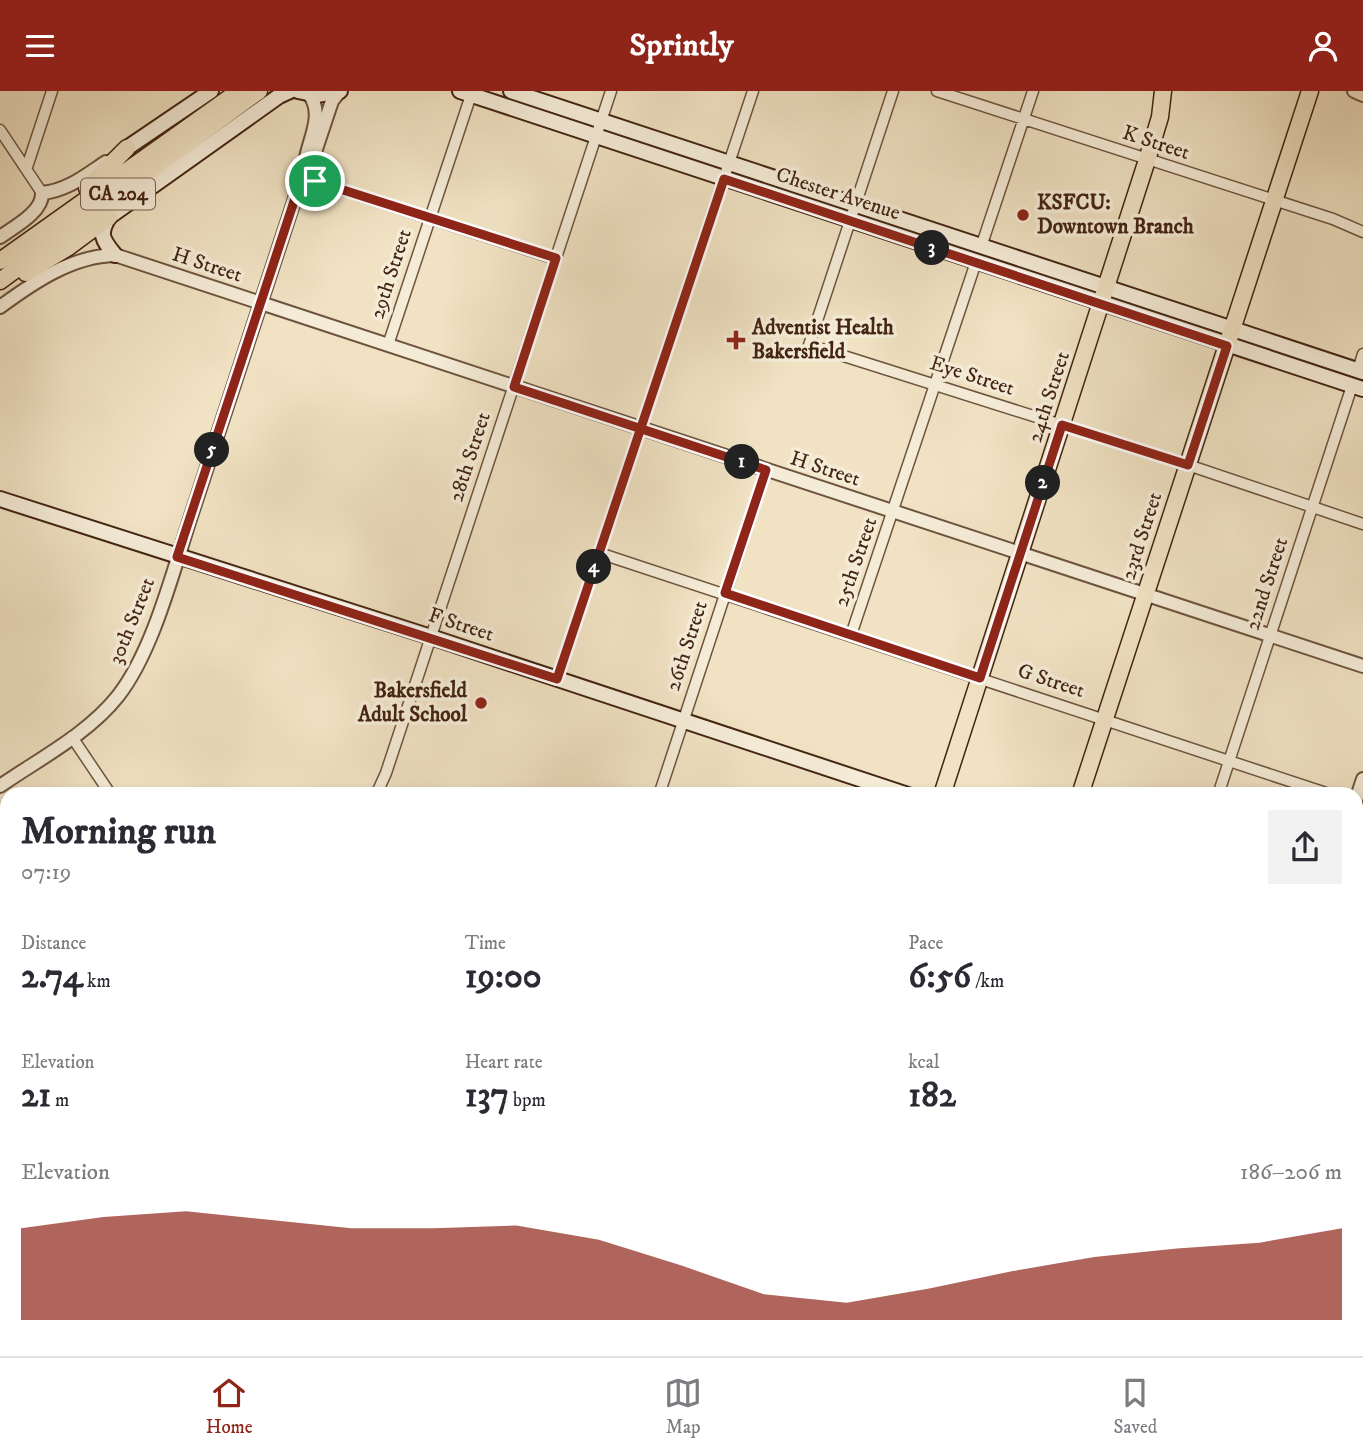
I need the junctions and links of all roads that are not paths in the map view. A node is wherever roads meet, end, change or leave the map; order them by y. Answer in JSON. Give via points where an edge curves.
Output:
{"nodes":[{"id":1,"x":52,"y":91,"type":"edge"},
{"id":2,"x":211,"y":91,"type":"edge"},
{"id":3,"x":259,"y":91,"type":"edge"},
{"id":4,"x":290,"y":91,"type":"edge"},
{"id":5,"x":340,"y":91,"type":"edge"},
{"id":6,"x":511,"y":91,"type":"edge"},
{"id":7,"x":611,"y":91,"type":"edge"},
{"id":8,"x":753,"y":91,"type":"edge"},
{"id":9,"x":893,"y":91,"type":"edge"},
{"id":10,"x":937,"y":91,"type":"edge"},
{"id":11,"x":1033,"y":91,"type":"edge"},
{"id":12,"x":1163,"y":91,"type":"edge"},
{"id":13,"x":1310,"y":91,"type":"edge"},
{"id":14,"x":1354,"y":91,"type":"edge"},
{"id":15,"x":303,"y":93,"type":"edge"},
{"id":16,"x":465,"y":93,"type":"edge"},
{"id":17,"x":1363,"y":95,"type":"edge"},
{"id":18,"x":234,"y":100,"type":"edge"},
{"id":19,"x":1023,"y":120,"type":"junction"},
{"id":20,"x":601,"y":121,"type":"junction"},
{"id":21,"x":0,"y":130,"type":"edge"},
{"id":22,"x":597,"y":136,"type":"junction"},
{"id":23,"x":127,"y":148,"type":"junction"},
{"id":24,"x":1147,"y":160,"type":"junction"},
{"id":25,"x":729,"y":163,"type":"junction"},
{"id":26,"x":27,"y":167,"type":"junction"},
{"id":27,"x":302,"y":177,"type":"junction"},
{"id":28,"x":724,"y":179,"type":"junction"},
{"id":29,"x":43,"y":193,"type":"junction"},
{"id":30,"x":1274,"y":200,"type":"junction"},
{"id":31,"x":855,"y":205,"type":"junction"},
{"id":32,"x":108,"y":217,"type":"junction"},
{"id":33,"x":430,"y":217,"type":"junction"},
{"id":34,"x":850,"y":221,"type":"junction"},
{"id":35,"x":1363,"y":232,"type":"edge"},
{"id":36,"x":0,"y":237,"type":"edge"},
{"id":37,"x":981,"y":247,"type":"junction"},
{"id":38,"x":15,"y":250,"type":"junction"},
{"id":39,"x":115,"y":255,"type":"junction"},
{"id":40,"x":556,"y":258,"type":"junction"},
{"id":41,"x":0,"y":261,"type":"edge"},
{"id":42,"x":976,"y":263,"type":"junction"},
{"id":43,"x":1031,"y":264,"type":"junction"},
{"id":44,"x":0,"y":281,"type":"edge"},
{"id":45,"x":0,"y":289,"type":"edge"},
{"id":46,"x":1104,"y":296,"type":"junction"},
{"id":47,"x":261,"y":303,"type":"junction"},
{"id":48,"x":0,"y":307,"type":"edge"},
{"id":49,"x":1229,"y":338,"type":"junction"},
{"id":50,"x":388,"y":345,"type":"junction"},
{"id":51,"x":1363,"y":354,"type":"edge"},
{"id":52,"x":1360,"y":371,"type":"edge"},
{"id":53,"x":934,"y":384,"type":"junction"},
{"id":54,"x":514,"y":387,"type":"junction"},
{"id":55,"x":1357,"y":388,"type":"edge"},
{"id":56,"x":1062,"y":425,"type":"junction"},
{"id":57,"x":640,"y":428,"type":"junction"},
{"id":58,"x":1188,"y":465,"type":"junction"},
{"id":59,"x":766,"y":470,"type":"junction"},
{"id":60,"x":0,"y":499,"type":"edge"},
{"id":61,"x":1313,"y":506,"type":"junction"},
{"id":62,"x":894,"y":512,"type":"junction"},
{"id":63,"x":1363,"y":524,"type":"edge"},
{"id":64,"x":599,"y":553,"type":"junction"},
{"id":65,"x":1020,"y":553,"type":"junction"},
{"id":66,"x":177,"y":557,"type":"junction"},
{"id":67,"x":725,"y":593,"type":"junction"},
{"id":68,"x":1145,"y":595,"type":"junction"},
{"id":69,"x":851,"y":635,"type":"junction"},
{"id":70,"x":1270,"y":636,"type":"junction"},
{"id":71,"x":431,"y":637,"type":"junction"},
{"id":72,"x":1363,"y":666,"type":"edge"},
{"id":73,"x":980,"y":678,"type":"junction"},
{"id":74,"x":557,"y":679,"type":"junction"},
{"id":75,"x":1104,"y":719,"type":"junction"},
{"id":76,"x":683,"y":720,"type":"junction"},
{"id":77,"x":72,"y":737,"type":"junction"},
{"id":78,"x":1229,"y":761,"type":"junction"},
{"id":79,"x":0,"y":786,"type":"edge"},
{"id":80,"x":106,"y":787,"type":"edge"},
{"id":81,"x":380,"y":787,"type":"edge"},
{"id":82,"x":662,"y":787,"type":"edge"},
{"id":83,"x":884,"y":787,"type":"edge"},
{"id":84,"x":945,"y":787,"type":"edge"},
{"id":85,"x":1083,"y":787,"type":"edge"},
{"id":86,"x":1221,"y":787,"type":"edge"},
{"id":87,"x":1308,"y":787,"type":"edge"}],
"edges":[{"from":1,"to":26,"type":"street"},
{"from":2,"to":23,"type":"main road"},
{"from":3,"to":18,"type":"main road","number":"CA 204"},
{"from":4,"to":32,"type":"main road"},
{"from":5,"to":15,"type":"main road"},
{"from":5,"to":27,"type":"street","name":"30th Street"},
{"from":6,"to":20,"type":"main road","name":"Chester Avenue"},
{"from":7,"to":20,"type":"street","name":"28th Street"},
{"from":8,"to":25,"type":"street"},
{"from":9,"to":31,"type":"street"},
{"from":10,"to":19,"type":"street","name":"K Street"},
{"from":11,"to":19,"type":"street"},
{"from":12,"to":24,"type":"main road","name":"24th Street"},
{"from":13,"to":30,"type":"main road","name":"23rd Street"},
{"from":14,"to":17,"type":"street"},
{"from":15,"to":27,"type":"street","name":"30th Street","via":[[314,100],[317,112]]},
{"from":16,"to":22,"type":"main road","name":"Chester Avenue"},
{"from":16,"to":33,"type":"street","name":"29th Street"},
{"from":18,"to":38,"type":"main road","number":"CA 204"},
{"from":18,"to":44,"type":"main road","number":"CA 204"},
{"from":19,"to":24,"type":"street","name":"K Street"},
{"from":19,"to":37,"type":"street"},
{"from":20,"to":22,"type":"street","name":"28th Street"},
{"from":20,"to":25,"type":"main road","name":"Chester Avenue"},
{"from":21,"to":26,"type":"street"},
{"from":22,"to":28,"type":"main road","name":"Chester Avenue"},
{"from":22,"to":40,"type":"street","name":"28th Street"},
{"from":23,"to":29,"type":"street","via":[[68,187]]},
{"from":23,"to":38,"type":"main road"},
{"from":24,"to":30,"type":"street","name":"K Street"},
{"from":24,"to":46,"type":"main road","name":"24th Street"},
{"from":25,"to":28,"type":"street"},
{"from":25,"to":31,"type":"main road","name":"Chester Avenue"},
{"from":26,"to":29,"type":"street"},
{"from":27,"to":33,"type":"street"},
{"from":27,"to":47,"type":"street","name":"30th Street"},
{"from":28,"to":34,"type":"main road","name":"Chester Avenue"},
{"from":28,"to":57,"type":"street"},
{"from":29,"to":36,"type":"street","via":[[37,209]]},
{"from":30,"to":35,"type":"street","name":"K Street"},
{"from":30,"to":49,"type":"main road","name":"23rd Street"},
{"from":31,"to":34,"type":"street"},
{"from":31,"to":37,"type":"main road","name":"Chester Avenue"},
{"from":32,"to":39,"type":"main road","via":[[103,234]]},
{"from":32,"to":45,"type":"main road"},
{"from":33,"to":40,"type":"street"},
{"from":33,"to":50,"type":"street","name":"29th Street"},
{"from":34,"to":42,"type":"main road","name":"Chester Avenue"},
{"from":34,"to":53,"type":"street","name":"Eye Street","via":[[809,345]]},
{"from":37,"to":43,"type":"main road","name":"Chester Avenue"},
{"from":38,"to":41,"type":"main road","number":"CA 204"},
{"from":39,"to":47,"type":"street","name":"H Street"},
{"from":39,"to":48,"type":"street","via":[[84,258]]},
{"from":40,"to":54,"type":"street","name":"28th Street"},
{"from":42,"to":43,"type":"main road","via":[[1021,268]]},
{"from":42,"to":46,"type":"main road","name":"Chester Avenue"},
{"from":42,"to":53,"type":"street","name":"25th Street"},
{"from":43,"to":46,"type":"main road","name":"Chester Avenue"},
{"from":46,"to":49,"type":"main road","name":"Chester Avenue"},
{"from":46,"to":56,"type":"main road","name":"24th Street"},
{"from":47,"to":50,"type":"street","name":"H Street"},
{"from":47,"to":66,"type":"street","name":"30th Street"},
{"from":49,"to":52,"type":"main road","name":"Chester Avenue"},
{"from":49,"to":55,"type":"main road","name":"Chester Avenue"},
{"from":49,"to":58,"type":"main road","name":"23rd Street"},
{"from":50,"to":54,"type":"street","name":"H Street"},
{"from":51,"to":52,"type":"street"},
{"from":53,"to":56,"type":"street","name":"Eye Street"},
{"from":53,"to":62,"type":"street","name":"25th Street"},
{"from":54,"to":57,"type":"street","name":"H Street"},
{"from":54,"to":71,"type":"street","name":"28th Street"},
{"from":55,"to":61,"type":"street","name":"22nd Street"},
{"from":56,"to":58,"type":"street","name":"Eye Street"},
{"from":56,"to":65,"type":"main road","name":"24th Street"},
{"from":57,"to":59,"type":"street","name":"H Street"},
{"from":57,"to":64,"type":"street"},
{"from":58,"to":61,"type":"street","name":"Eye Street"},
{"from":58,"to":68,"type":"main road","name":"23rd Street"},
{"from":59,"to":62,"type":"street","name":"H Street"},
{"from":59,"to":67,"type":"street","name":"26th Street"},
{"from":60,"to":66,"type":"main road","name":"F Street"},
{"from":61,"to":63,"type":"street","name":"Eye Street"},
{"from":61,"to":70,"type":"street","name":"22nd Street"},
{"from":62,"to":65,"type":"street","name":"H Street"},
{"from":62,"to":69,"type":"street","name":"25th Street"},
{"from":64,"to":67,"type":"street","name":"G Street"},
{"from":64,"to":74,"type":"street"},
{"from":65,"to":68,"type":"street","name":"H Street"},
{"from":65,"to":73,"type":"main road","name":"24th Street"},
{"from":66,"to":71,"type":"main road","name":"F Street"},
{"from":66,"to":77,"type":"street","name":"30th Street","via":[[150,637],[130,678],[106,711]]},
{"from":67,"to":69,"type":"street","name":"G Street"},
{"from":67,"to":76,"type":"street","name":"26th Street"},
{"from":68,"to":70,"type":"street","name":"H Street"},
{"from":68,"to":75,"type":"main road","name":"23rd Street"},
{"from":69,"to":73,"type":"street","name":"G Street"},
{"from":70,"to":72,"type":"street","name":"H Street"},
{"from":70,"to":78,"type":"street","name":"22nd Street"},
{"from":71,"to":74,"type":"main road","name":"F Street"},
{"from":71,"to":81,"type":"street","name":"28th Street"},
{"from":73,"to":75,"type":"street","name":"G Street"},
{"from":73,"to":84,"type":"main road","name":"24th Street"},
{"from":74,"to":76,"type":"main road","name":"F Street"},
{"from":75,"to":78,"type":"street","name":"G Street"},
{"from":75,"to":85,"type":"main road","name":"23rd Street"},
{"from":76,"to":82,"type":"street","name":"26th Street"},
{"from":76,"to":83,"type":"main road","name":"F Street"},
{"from":77,"to":79,"type":"street","name":"30th Street"},
{"from":77,"to":80,"type":"street"},
{"from":78,"to":86,"type":"street","name":"22nd Street"},
{"from":78,"to":87,"type":"street","name":"G Street"}]}
